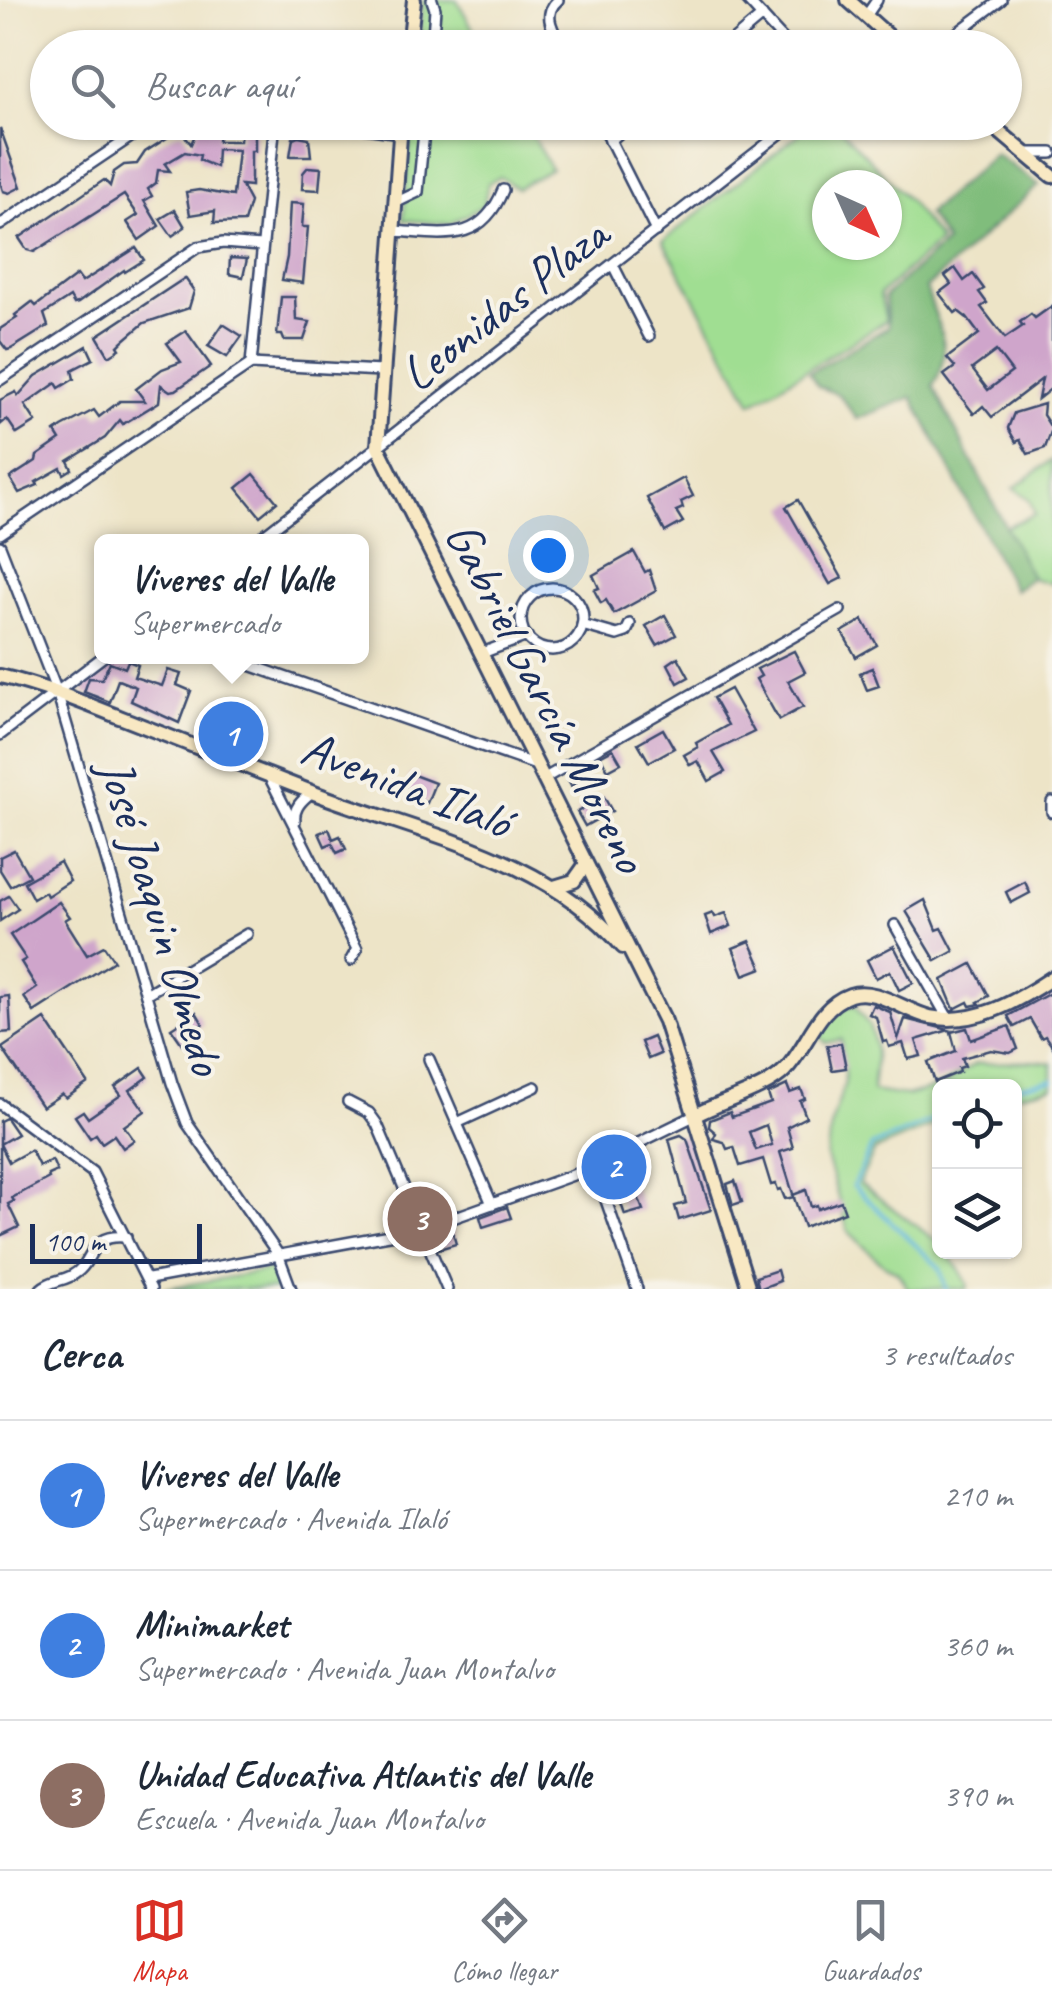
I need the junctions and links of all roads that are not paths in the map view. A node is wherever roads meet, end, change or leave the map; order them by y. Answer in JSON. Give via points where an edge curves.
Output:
{"nodes":[{"id":1,"x":414,"y":0,"type":"edge"},
{"id":2,"x":432,"y":0,"type":"edge"},
{"id":3,"x":558,"y":0,"type":"edge"},
{"id":4,"x":748,"y":0,"type":"edge"},
{"id":5,"x":848,"y":0,"type":"edge"},
{"id":6,"x":877,"y":0,"type":"edge"},
{"id":7,"x":1001,"y":0,"type":"edge"},
{"id":8,"x":762,"y":16,"type":"junction"},
{"id":9,"x":866,"y":16,"type":"junction"},
{"id":10,"x":411,"y":30,"type":"edge"},
{"id":11,"x":433,"y":30,"type":"edge"},
{"id":12,"x":553,"y":30,"type":"edge"},
{"id":13,"x":745,"y":30,"type":"edge"},
{"id":14,"x":775,"y":30,"type":"edge"},
{"id":15,"x":880,"y":30,"type":"edge"},
{"id":16,"x":961,"y":30,"type":"edge"},
{"id":17,"x":126,"y":140,"type":"edge"},
{"id":18,"x":273,"y":140,"type":"edge"},
{"id":19,"x":399,"y":140,"type":"edge"},
{"id":20,"x":423,"y":140,"type":"edge"},
{"id":21,"x":772,"y":140,"type":"edge"},
{"id":22,"x":1008,"y":140,"type":"edge"},
{"id":23,"x":610,"y":141,"type":"edge"},
{"id":24,"x":1052,"y":152,"type":"edge"},
{"id":25,"x":1022,"y":153,"type":"junction"},
{"id":26,"x":1052,"y":176,"type":"edge"},
{"id":27,"x":503,"y":190,"type":"dead end"},
{"id":28,"x":395,"y":203,"type":"junction"},
{"id":29,"x":0,"y":225,"type":"edge"},
{"id":30,"x":656,"y":231,"type":"junction"},
{"id":31,"x":394,"y":232,"type":"junction"},
{"id":32,"x":261,"y":246,"type":"junction"},
{"id":33,"x":612,"y":265,"type":"junction"},
{"id":34,"x":649,"y":336,"type":"dead end"},
{"id":35,"x":252,"y":364,"type":"junction"},
{"id":36,"x":381,"y":372,"type":"junction"},
{"id":37,"x":0,"y":380,"type":"edge"},
{"id":38,"x":378,"y":447,"type":"junction"},
{"id":39,"x":0,"y":534,"type":"edge"},
{"id":40,"x":265,"y":534,"type":"edge"},
{"id":41,"x":0,"y":546,"type":"edge"},
{"id":42,"x":840,"y":610,"type":"dead end"},
{"id":43,"x":582,"y":624,"type":"junction"},
{"id":44,"x":630,"y":624,"type":"dead end"},
{"id":45,"x":526,"y":636,"type":"junction"},
{"id":46,"x":482,"y":653,"type":"junction"},
{"id":47,"x":94,"y":664,"type":"edge"},
{"id":48,"x":246,"y":664,"type":"edge"},
{"id":49,"x":0,"y":676,"type":"edge"},
{"id":50,"x":56,"y":692,"type":"junction"},
{"id":51,"x":0,"y":736,"type":"edge"},
{"id":52,"x":542,"y":772,"type":"junction"},
{"id":53,"x":268,"y":774,"type":"junction"},
{"id":54,"x":312,"y":792,"type":"junction"},
{"id":55,"x":1052,"y":802,"type":"edge"},
{"id":56,"x":1052,"y":812,"type":"edge"},
{"id":57,"x":295,"y":824,"type":"junction"},
{"id":58,"x":586,"y":864,"type":"junction"},
{"id":59,"x":554,"y":887,"type":"junction"},
{"id":60,"x":895,"y":925,"type":"dead end"},
{"id":61,"x":247,"y":934,"type":"dead end"},
{"id":62,"x":351,"y":960,"type":"dead end"},
{"id":63,"x":642,"y":974,"type":"junction"},
{"id":64,"x":1052,"y":978,"type":"edge"},
{"id":65,"x":146,"y":994,"type":"junction"},
{"id":66,"x":950,"y":1020,"type":"junction"},
{"id":67,"x":429,"y":1058,"type":"dead end"},
{"id":68,"x":535,"y":1087,"type":"dead end"},
{"id":69,"x":348,"y":1102,"type":"dead end"},
{"id":70,"x":0,"y":1104,"type":"edge"},
{"id":71,"x":696,"y":1115,"type":"junction"},
{"id":72,"x":457,"y":1123,"type":"junction"},
{"id":73,"x":594,"y":1166,"type":"junction"},
{"id":74,"x":492,"y":1204,"type":"junction"},
{"id":75,"x":422,"y":1229,"type":"junction"},
{"id":76,"x":126,"y":1237,"type":"junction"},
{"id":77,"x":278,"y":1254,"type":"junction"},
{"id":78,"x":150,"y":1284,"type":"edge"},
{"id":79,"x":41,"y":1289,"type":"edge"},
{"id":80,"x":291,"y":1289,"type":"edge"},
{"id":81,"x":447,"y":1289,"type":"edge"},
{"id":82,"x":637,"y":1289,"type":"edge"},
{"id":83,"x":749,"y":1289,"type":"edge"}],
"edges":[{"from":1,"to":10,"type":"street"},
{"from":2,"to":11,"type":"street"},
{"from":3,"to":12,"type":"street","via":[[549,22]]},
{"from":4,"to":8,"type":"street"},
{"from":5,"to":9,"type":"street"},
{"from":6,"to":9,"type":"street"},
{"from":7,"to":16,"type":"street"},
{"from":8,"to":13,"type":"street"},
{"from":8,"to":14,"type":"street"},
{"from":9,"to":15,"type":"street"},
{"from":17,"to":29,"type":"street"},
{"from":18,"to":32,"type":"street"},
{"from":19,"to":28,"type":"street","name":"Gabriel García Moreno"},
{"from":20,"to":28,"type":"street","via":[[418,192]]},
{"from":21,"to":30,"type":"street","name":"Leonidas Plaza"},
{"from":22,"to":25,"type":"street"},
{"from":23,"to":30,"type":"street"},
{"from":24,"to":25,"type":"street"},
{"from":25,"to":26,"type":"street"},
{"from":27,"to":31,"type":"street","via":[[495,210],[459,234]]},
{"from":28,"to":31,"type":"street","name":"Gabriel García Moreno"},
{"from":30,"to":33,"type":"street","name":"Leonidas Plaza"},
{"from":31,"to":36,"type":"street","name":"Gabriel García Moreno"},
{"from":32,"to":35,"type":"street"},
{"from":32,"to":37,"type":"street","via":[[198,247]]},
{"from":33,"to":34,"type":"street"},
{"from":33,"to":38,"type":"street","name":"Leonidas Plaza"},
{"from":35,"to":36,"type":"street"},
{"from":35,"to":39,"type":"street"},
{"from":36,"to":38,"type":"street","name":"Gabriel García Moreno"},
{"from":38,"to":40,"type":"street","name":"Leonidas Plaza"},
{"from":38,"to":46,"type":"street","name":"Gabriel García Moreno"},
{"from":41,"to":50,"type":"street","name":"José Joaquin Olmedo"},
{"from":42,"to":52,"type":"street"},
{"from":43,"to":44,"type":"street","via":[[617,634]]},
{"from":43,"to":45,"type":"street","via":[[574,640],[555,650]]},
{"from":43,"to":45,"type":"street","via":[[572,594],[540,590],[521,615]]},
{"from":45,"to":46,"type":"street"},
{"from":46,"to":52,"type":"street","name":"Gabriel García Moreno"},
{"from":47,"to":50,"type":"street"},
{"from":48,"to":52,"type":"street"},
{"from":49,"to":50,"type":"street","name":"Avenida Ilaló"},
{"from":50,"to":51,"type":"street"},
{"from":50,"to":53,"type":"street","name":"Avenida Ilaló"},
{"from":50,"to":65,"type":"street","name":"José Joaquin Olmedo"},
{"from":52,"to":58,"type":"street","name":"Gabriel García Moreno"},
{"from":53,"to":54,"type":"street","name":"Avenida Ilaló"},
{"from":53,"to":57,"type":"street"},
{"from":54,"to":57,"type":"street","via":[[294,814]]},
{"from":54,"to":59,"type":"street","name":"Avenida Ilaló","via":[[496,858]]},
{"from":55,"to":56,"type":"street"},
{"from":57,"to":62,"type":"street","via":[[358,949]]},
{"from":58,"to":59,"type":"street","via":[[574,881]]},
{"from":58,"to":63,"type":"street","name":"Gabriel García Moreno"},
{"from":59,"to":63,"type":"street","name":"Avenida Ilaló","via":[[594,916]]},
{"from":60,"to":66,"type":"street"},
{"from":61,"to":65,"type":"street"},
{"from":63,"to":71,"type":"street","name":"Gabriel García Moreno"},
{"from":64,"to":66,"type":"street","via":[[989,1013]]},
{"from":65,"to":77,"type":"street","name":"José Joaquin Olmedo","via":[[187,1123]]},
{"from":66,"to":71,"type":"street","via":[[870,994],[850,995],[816,1023],[782,1074]]},
{"from":67,"to":72,"type":"street"},
{"from":68,"to":72,"type":"street"},
{"from":69,"to":75,"type":"street","via":[[377,1124]]},
{"from":70,"to":76,"type":"street","via":[[92,1172]]},
{"from":71,"to":73,"type":"street"},
{"from":71,"to":83,"type":"street","name":"Gabriel García Moreno"},
{"from":72,"to":74,"type":"street"},
{"from":73,"to":74,"type":"street"},
{"from":73,"to":82,"type":"street"},
{"from":74,"to":75,"type":"street"},
{"from":75,"to":77,"type":"street"},
{"from":75,"to":81,"type":"street"},
{"from":76,"to":78,"type":"street"},
{"from":76,"to":79,"type":"street","via":[[99,1242],[69,1278]]},
{"from":77,"to":78,"type":"street"},
{"from":77,"to":80,"type":"street","name":"José Joaquin Olmedo"}]}
